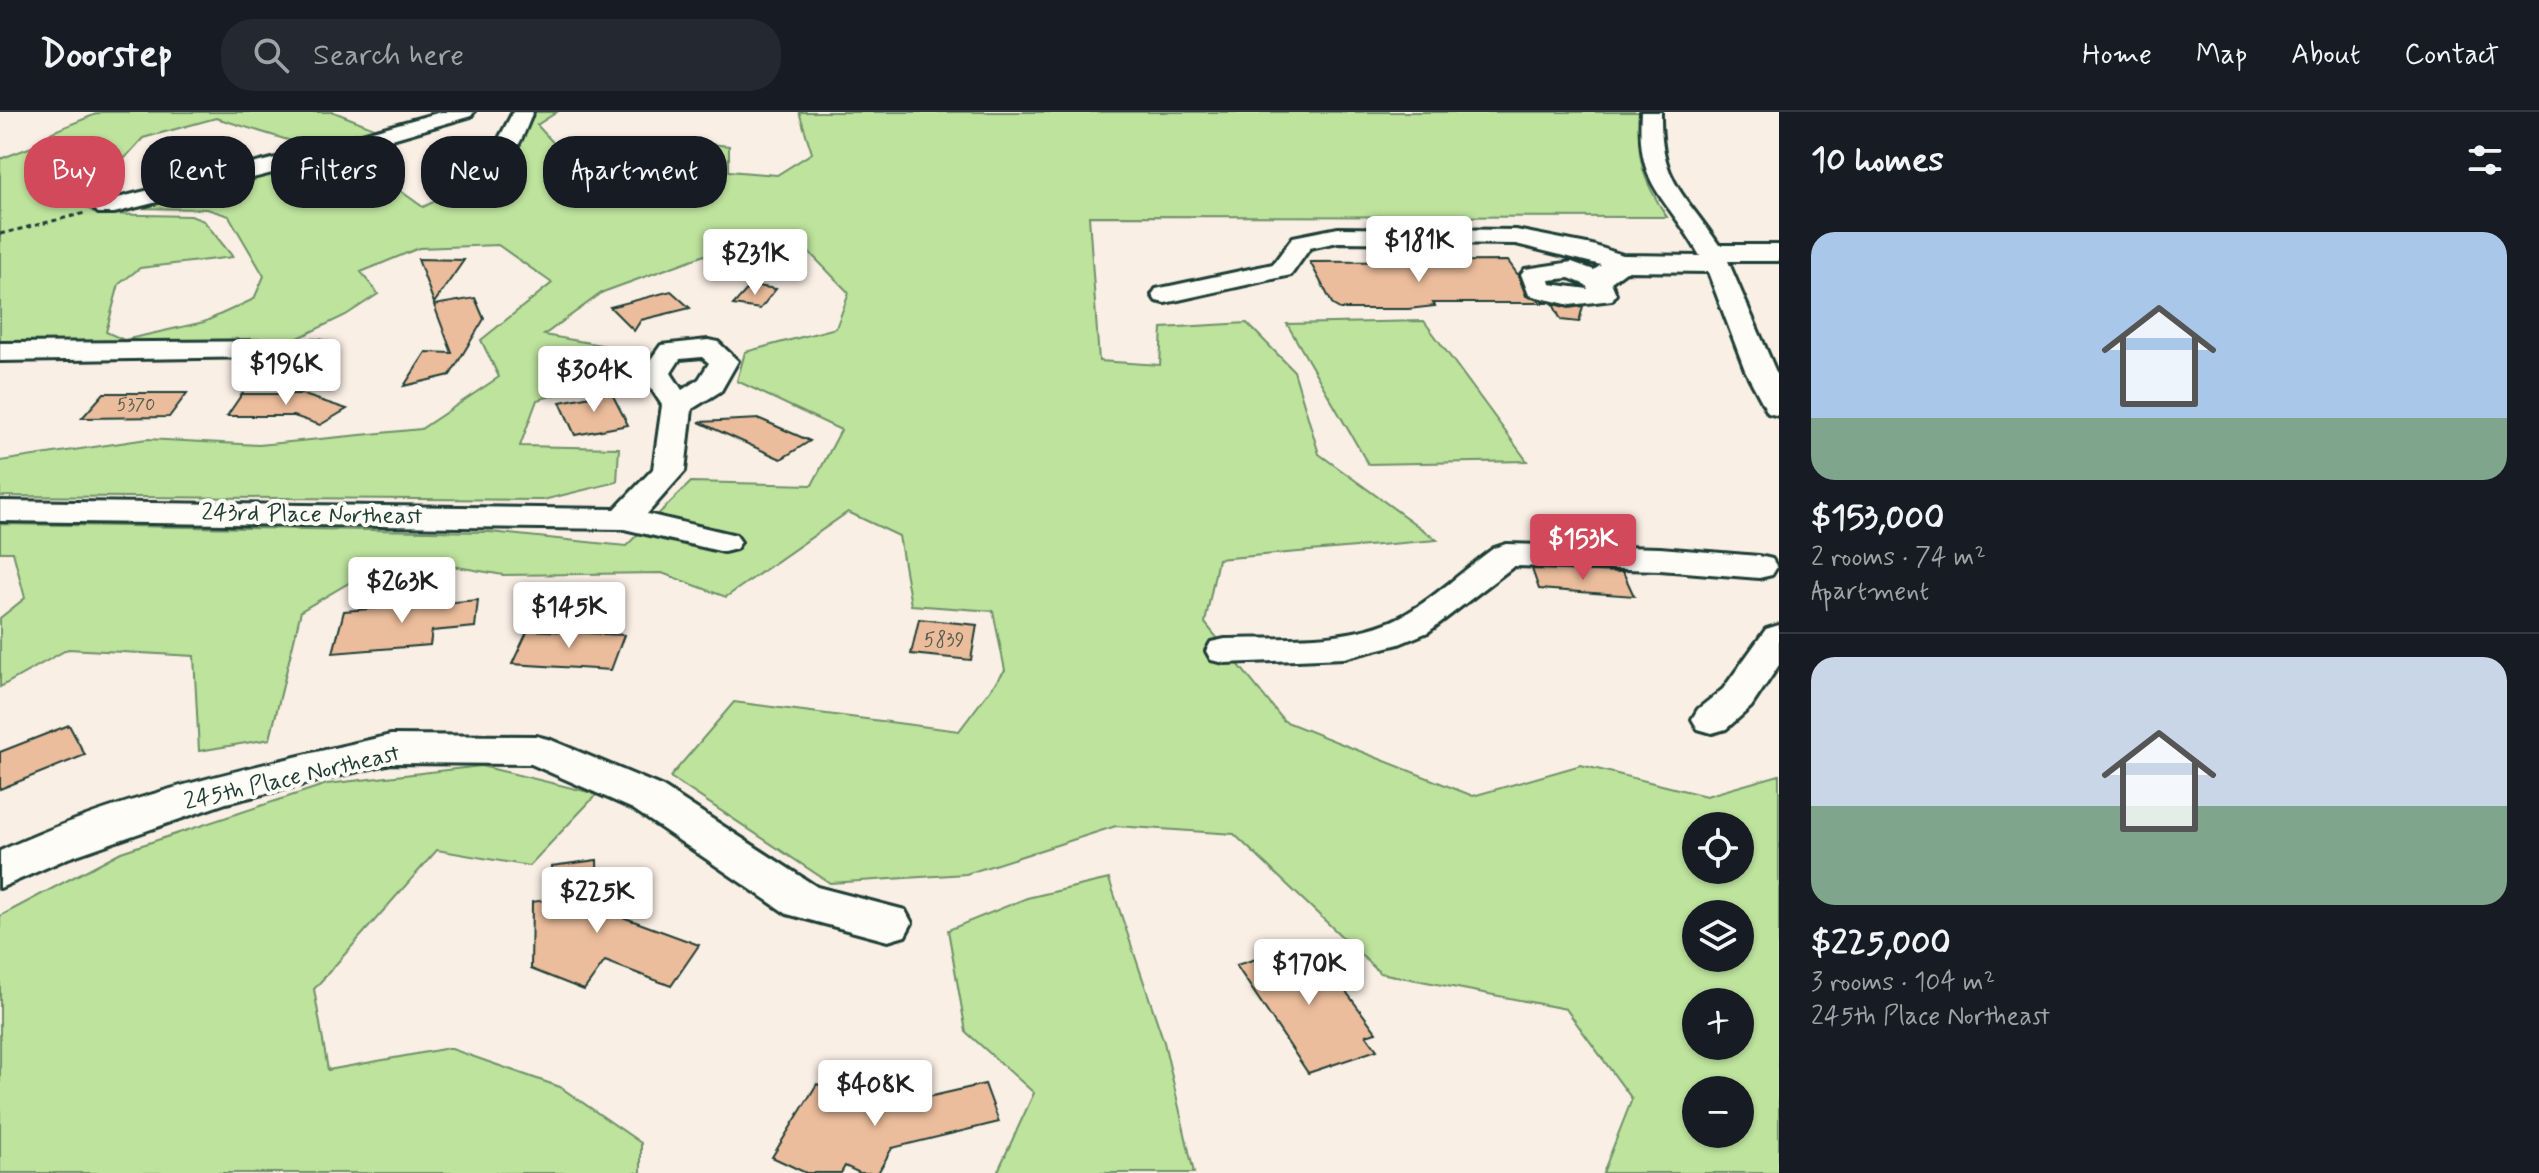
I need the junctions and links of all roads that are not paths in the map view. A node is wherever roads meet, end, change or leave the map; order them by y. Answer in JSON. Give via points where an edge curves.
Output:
{"nodes":[{"id":1,"x":464,"y":112,"type":"edge"},
{"id":2,"x":523,"y":112,"type":"edge"},
{"id":3,"x":1651,"y":112,"type":"edge"},
{"id":4,"x":511,"y":136,"type":"edge"},
{"id":5,"x":125,"y":203,"type":"edge"},
{"id":6,"x":1779,"y":253,"type":"edge"},
{"id":7,"x":1714,"y":258,"type":"junction"},
{"id":8,"x":1620,"y":263,"type":"junction"},
{"id":9,"x":1597,"y":280,"type":"dead end"},
{"id":10,"x":1165,"y":295,"type":"dead end"},
{"id":11,"x":319,"y":350,"type":"dead end"},
{"id":12,"x":0,"y":352,"type":"edge"},
{"id":13,"x":677,"y":405,"type":"dead end"},
{"id":14,"x":1779,"y":407,"type":"edge"},
{"id":15,"x":0,"y":511,"type":"edge"},
{"id":16,"x":624,"y":519,"type":"junction"},
{"id":17,"x":724,"y":542,"type":"dead end"},
{"id":18,"x":1769,"y":567,"type":"edge"},
{"id":19,"x":1661,"y":585,"type":"dead end"},
{"id":20,"x":1779,"y":637,"type":"edge"},
{"id":21,"x":1225,"y":651,"type":"dead end"},
{"id":22,"x":1712,"y":719,"type":"dead end"},
{"id":23,"x":0,"y":871,"type":"edge"},
{"id":24,"x":888,"y":923,"type":"dead end"}],
"edges":[{"from":1,"to":5,"type":"street"},
{"from":2,"to":4,"type":"street"},
{"from":3,"to":7,"type":"street","via":[[1657,174]]},
{"from":6,"to":7,"type":"street"},
{"from":7,"to":8,"type":"street"},
{"from":7,"to":14,"type":"street"},
{"from":8,"to":9,"type":"street"},
{"from":8,"to":10,"type":"street","via":[[1516,237],[1338,235],[1302,242],[1282,270]]},
{"from":11,"to":12,"type":"street"},
{"from":13,"to":16,"type":"street","via":[[669,471]]},
{"from":15,"to":16,"type":"street","name":"243rd Place Northeast"},
{"from":16,"to":17,"type":"street","name":"243rd Place Northeast"},
{"from":18,"to":19,"type":"street"},
{"from":18,"to":21,"type":"street","via":[[1506,555],[1415,624],[1386,636],[1344,646]]},
{"from":20,"to":22,"type":"street","via":[[1737,698]]},
{"from":23,"to":24,"type":"street","name":"245th Place Northeast","via":[[52,846],[219,790],[391,749],[536,750],[648,798],[803,901]]}]}
